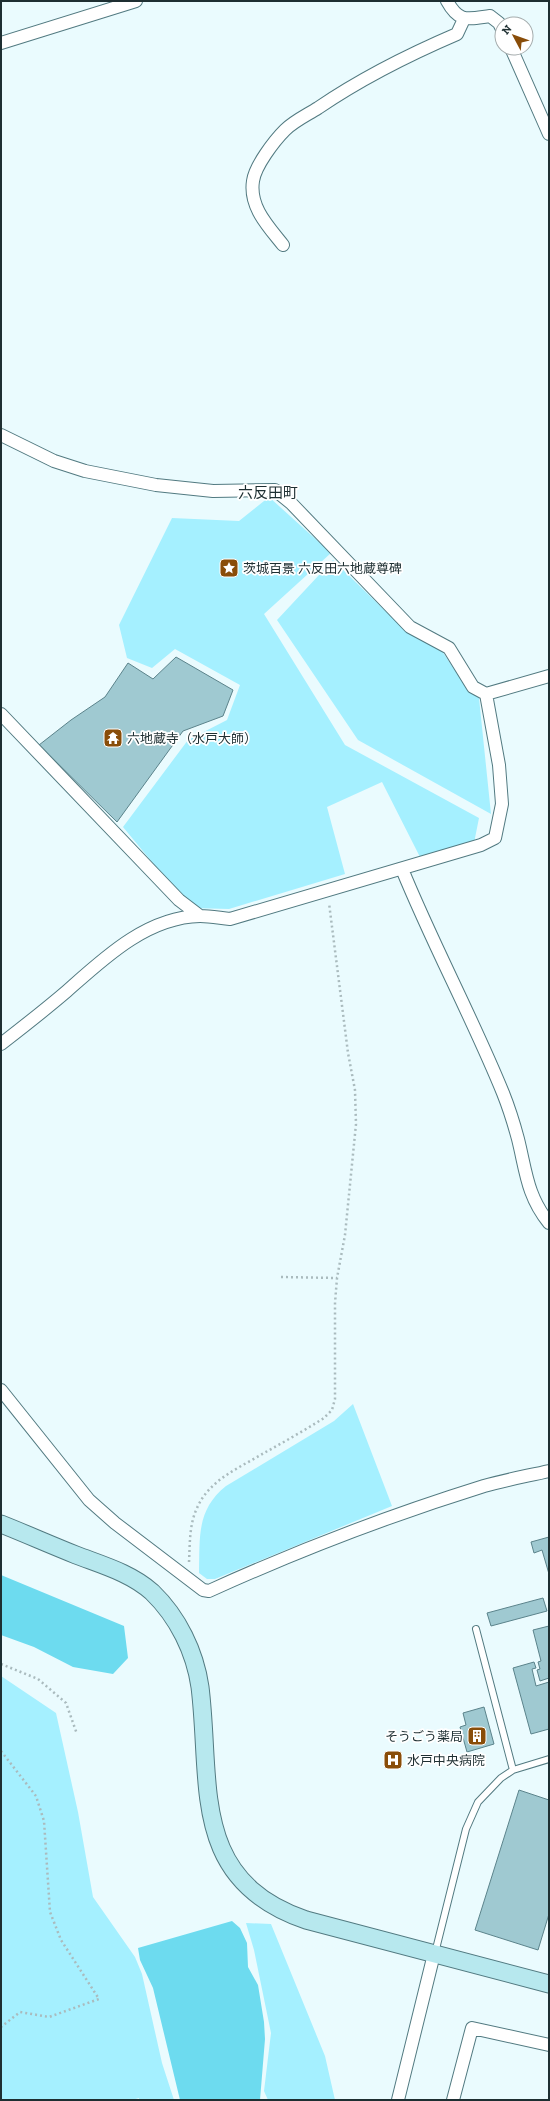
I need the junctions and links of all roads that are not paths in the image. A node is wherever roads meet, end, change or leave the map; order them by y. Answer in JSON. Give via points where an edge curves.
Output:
{"nodes":[{"id":1,"x":136,"y":1,"type":"edge"},
{"id":2,"x":447,"y":1,"type":"edge"},
{"id":3,"x":464,"y":19,"type":"junction"},
{"id":4,"x":494,"y":19,"type":"edge"},
{"id":5,"x":1,"y":43,"type":"edge"},
{"id":6,"x":515,"y":56,"type":"edge"},
{"id":7,"x":549,"y":134,"type":"edge"},
{"id":8,"x":283,"y":245,"type":"dead end"},
{"id":9,"x":1,"y":435,"type":"edge"},
{"id":10,"x":549,"y":676,"type":"edge"},
{"id":11,"x":486,"y":694,"type":"junction"},
{"id":12,"x":1,"y":714,"type":"edge"},
{"id":13,"x":402,"y":869,"type":"junction"},
{"id":14,"x":200,"y":916,"type":"junction"},
{"id":15,"x":1,"y":1044,"type":"edge"},
{"id":16,"x":549,"y":1223,"type":"edge"},
{"id":17,"x":1,"y":1390,"type":"edge"},
{"id":18,"x":549,"y":1471,"type":"edge"},
{"id":19,"x":1,"y":1524,"type":"edge"},
{"id":20,"x":476,"y":1629,"type":"dead end"},
{"id":21,"x":549,"y":1759,"type":"edge"},
{"id":22,"x":514,"y":1770,"type":"junction"},
{"id":23,"x":434,"y":1954,"type":"junction"},
{"id":24,"x":549,"y":1984,"type":"edge"},
{"id":25,"x":549,"y":2045,"type":"edge"},
{"id":26,"x":398,"y":2100,"type":"edge"},
{"id":27,"x":453,"y":2100,"type":"edge"}],
"edges":[{"from":1,"to":5,"type":"street"},
{"from":2,"to":3,"type":"street","via":[[454,14]]},
{"from":3,"to":4,"type":"street","via":[[490,16]]},
{"from":3,"to":8,"type":"street","via":[[457,34],[405,56],[285,130],[259,164],[253,181],[256,206],[262,219]]},
{"from":6,"to":7,"type":"street"},
{"from":9,"to":11,"type":"street","via":[[54,461],[117,478],[213,491],[275,490],[291,503],[410,627],[449,648],[473,687]]},
{"from":10,"to":11,"type":"street"},
{"from":11,"to":13,"type":"street","via":[[499,765],[502,804],[495,838],[481,845]]},
{"from":12,"to":14,"type":"street","via":[[179,900]]},
{"from":13,"to":14,"type":"street","via":[[230,919]]},
{"from":13,"to":16,"type":"street","via":[[501,1088],[518,1138],[535,1204]]},
{"from":14,"to":15,"type":"street","via":[[169,922],[140,935],[101,960]]},
{"from":17,"to":18,"type":"street","via":[[89,1500],[203,1590],[209,1591],[273,1562],[427,1505],[485,1486]]},
{"from":19,"to":23,"type":"street","via":[[126,1574],[151,1592],[182,1630],[192,1655],[200,1687],[207,1796],[216,1834],[226,1859],[253,1890],[268,1903],[287,1913]]},
{"from":20,"to":22,"type":"lane"},
{"from":21,"to":22,"type":"lane"},
{"from":22,"to":23,"type":"lane","via":[[501,1778],[478,1802],[472,1815],[466,1829]]},
{"from":23,"to":24,"type":"street"},
{"from":23,"to":26,"type":"street"},
{"from":25,"to":27,"type":"street","via":[[472,2028]]}]}
